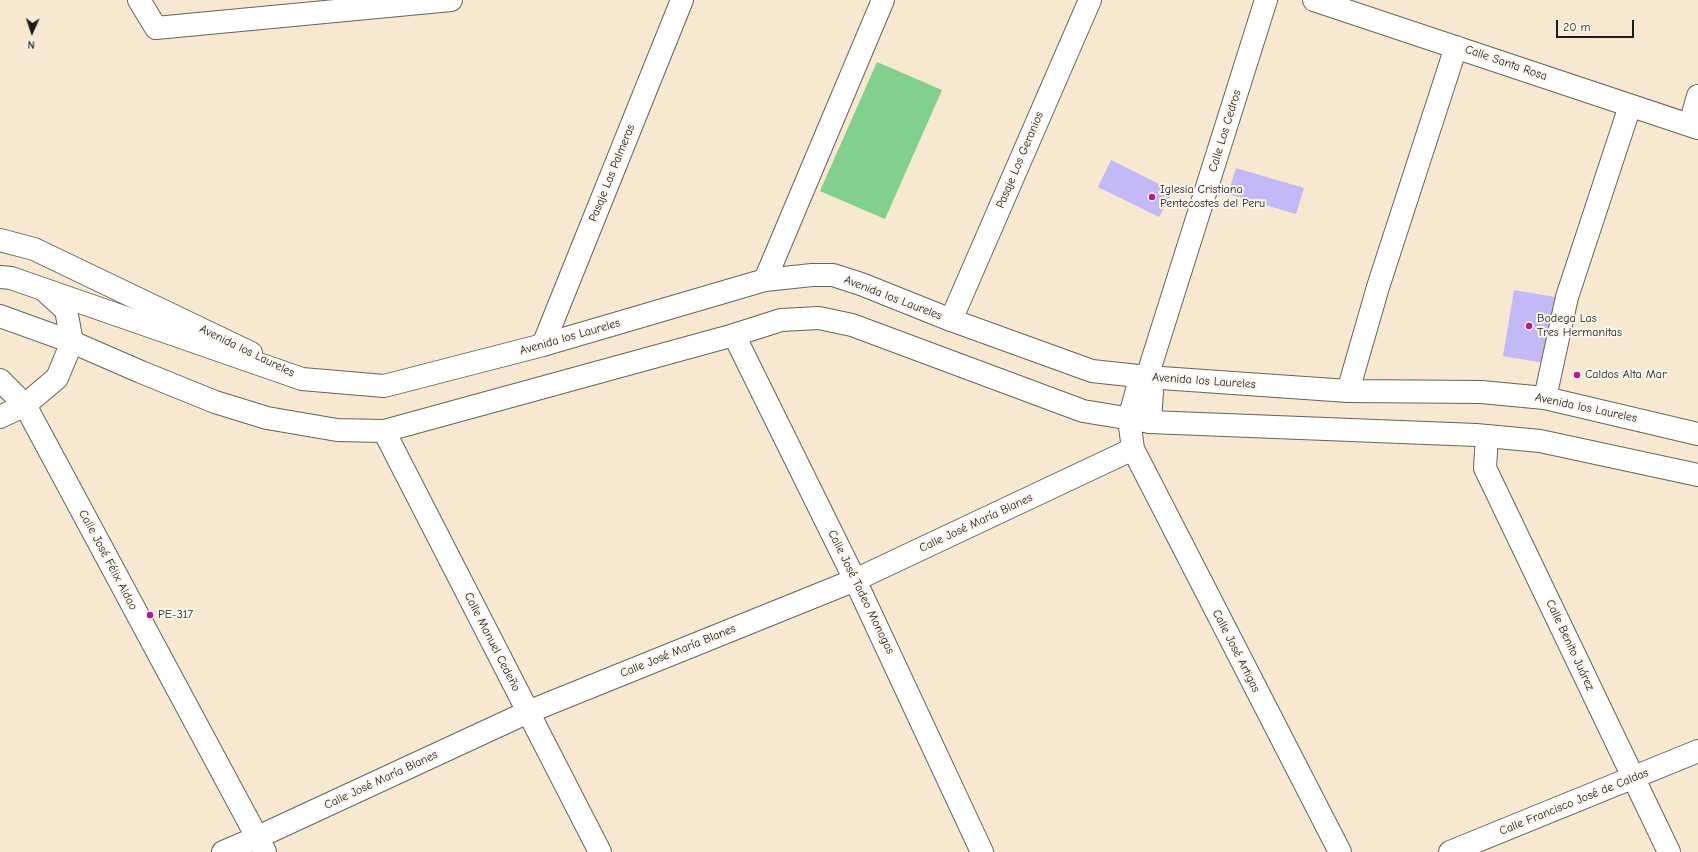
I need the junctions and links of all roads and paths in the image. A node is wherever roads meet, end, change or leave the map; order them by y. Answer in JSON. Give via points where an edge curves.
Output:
{"nodes":[{"id":1,"x":139,"y":0,"type":"edge"},
{"id":2,"x":451,"y":0,"type":"edge"},
{"id":3,"x":682,"y":0,"type":"edge"},
{"id":4,"x":883,"y":0,"type":"edge"},
{"id":5,"x":1090,"y":0,"type":"edge"},
{"id":6,"x":1266,"y":0,"type":"edge"},
{"id":7,"x":1314,"y":0,"type":"edge"},
{"id":8,"x":1456,"y":47,"type":"junction"},
{"id":9,"x":1698,"y":96,"type":"edge"},
{"id":10,"x":1630,"y":106,"type":"junction"},
{"id":11,"x":1694,"y":126,"type":"edge"},
{"id":12,"x":0,"y":240,"type":"edge"},
{"id":13,"x":0,"y":277,"type":"edge"},
{"id":14,"x":765,"y":280,"type":"junction"},
{"id":15,"x":44,"y":290,"type":"junction"},
{"id":16,"x":0,"y":316,"type":"edge"},
{"id":17,"x":951,"y":320,"type":"junction"},
{"id":18,"x":734,"y":335,"type":"junction"},
{"id":19,"x":72,"y":342,"type":"junction"},
{"id":20,"x":542,"y":345,"type":"junction"},
{"id":21,"x":1147,"y":377,"type":"junction"},
{"id":22,"x":302,"y":379,"type":"junction"},
{"id":23,"x":0,"y":380,"type":"edge"},
{"id":24,"x":1348,"y":391,"type":"junction"},
{"id":25,"x":1545,"y":398,"type":"junction"},
{"id":26,"x":25,"y":405,"type":"junction"},
{"id":27,"x":0,"y":417,"type":"edge"},
{"id":28,"x":1139,"y":420,"type":"junction"},
{"id":29,"x":384,"y":431,"type":"junction"},
{"id":30,"x":1698,"y":434,"type":"edge"},
{"id":31,"x":1487,"y":436,"type":"junction"},
{"id":32,"x":1133,"y":449,"type":"junction"},
{"id":33,"x":1698,"y":475,"type":"edge"},
{"id":34,"x":855,"y":580,"type":"junction"},
{"id":35,"x":528,"y":712,"type":"junction"},
{"id":36,"x":1698,"y":751,"type":"edge"},
{"id":37,"x":1633,"y":778,"type":"junction"},
{"id":38,"x":262,"y":845,"type":"edge"},
{"id":39,"x":223,"y":852,"type":"edge"},
{"id":40,"x":600,"y":852,"type":"edge"},
{"id":41,"x":982,"y":852,"type":"edge"},
{"id":42,"x":1340,"y":852,"type":"edge"},
{"id":43,"x":1450,"y":852,"type":"edge"},
{"id":44,"x":1669,"y":852,"type":"edge"}],
"edges":[{"from":1,"to":2,"type":"street","via":[[156,28]]},
{"from":3,"to":20,"type":"street","name":"Pasaje Las Palmeras"},
{"from":4,"to":14,"type":"street"},
{"from":5,"to":17,"type":"street","name":"Pasaje Los Geranios"},
{"from":6,"to":21,"type":"street","name":"Calle Los Cedros"},
{"from":7,"to":8,"type":"street","name":"Calle Santa Rosa"},
{"from":8,"to":10,"type":"street","name":"Calle Santa Rosa"},
{"from":8,"to":24,"type":"street","via":[[1378,287]]},
{"from":9,"to":11,"type":"street"},
{"from":10,"to":11,"type":"street","name":"Calle Santa Rosa"},
{"from":10,"to":25,"type":"street","via":[[1567,297]]},
{"from":12,"to":22,"type":"street","name":"Avenida los Laureles","via":[[34,249]]},
{"from":13,"to":15,"type":"street","via":[[11,278]]},
{"from":14,"to":17,"type":"street","name":"Avenida los Laureles","via":[[833,275]]},
{"from":14,"to":20,"type":"street","name":"Avenida los Laureles"},
{"from":15,"to":19,"type":"street","via":[[66,310]]},
{"from":15,"to":22,"type":"street"},
{"from":16,"to":19,"type":"street"},
{"from":17,"to":21,"type":"street","name":"Avenida los Laureles","via":[[1092,371]]},
{"from":18,"to":28,"type":"street","via":[[781,320],[819,318],[839,322],[1083,411]]},
{"from":18,"to":29,"type":"street"},
{"from":18,"to":34,"type":"street","name":"Calle José Tadeo Monagas"},
{"from":19,"to":26,"type":"street","via":[[57,378]]},
{"from":19,"to":29,"type":"street","via":[[215,402],[266,418],[336,430]]},
{"from":20,"to":22,"type":"street","name":"Avenida los Laureles","via":[[384,386]]},
{"from":21,"to":24,"type":"street","name":"Avenida los Laureles"},
{"from":21,"to":28,"type":"street","name":"Calle José Artigas","via":[[1137,390]]},
{"from":23,"to":26,"type":"street","name":"Calle José Félix Aldao"},
{"from":24,"to":25,"type":"street","name":"Avenida los Laureles","via":[[1481,392]]},
{"from":25,"to":30,"type":"street","name":"Avenida los Laureles"},
{"from":26,"to":27,"type":"street"},
{"from":26,"to":38,"type":"street","name":"Calle José Félix Aldao"},
{"from":28,"to":31,"type":"street"},
{"from":28,"to":32,"type":"street","name":"Calle José Artigas"},
{"from":29,"to":35,"type":"street","name":"Calle Manuel Cedeño"},
{"from":31,"to":33,"type":"street","via":[[1540,441]]},
{"from":31,"to":37,"type":"street","name":"Calle Benito Juárez","via":[[1485,468]]},
{"from":32,"to":34,"type":"street","name":"Calle José María Blanes"},
{"from":32,"to":42,"type":"street","name":"Calle José Artigas"},
{"from":34,"to":35,"type":"street","name":"Calle José María Blanes"},
{"from":34,"to":41,"type":"street","name":"Calle José Tadeo Monagas"},
{"from":35,"to":38,"type":"street","name":"Calle José María Blanes"},
{"from":35,"to":40,"type":"street","name":"Calle Manuel Cedeño"},
{"from":36,"to":37,"type":"street","name":"Calle Francisco José de Caldas"},
{"from":37,"to":43,"type":"street","name":"Calle Francisco José de Caldas"},
{"from":37,"to":44,"type":"street","name":"Calle Benito Juárez"},
{"from":38,"to":39,"type":"street","name":"Calle José María Blanes"}]}
